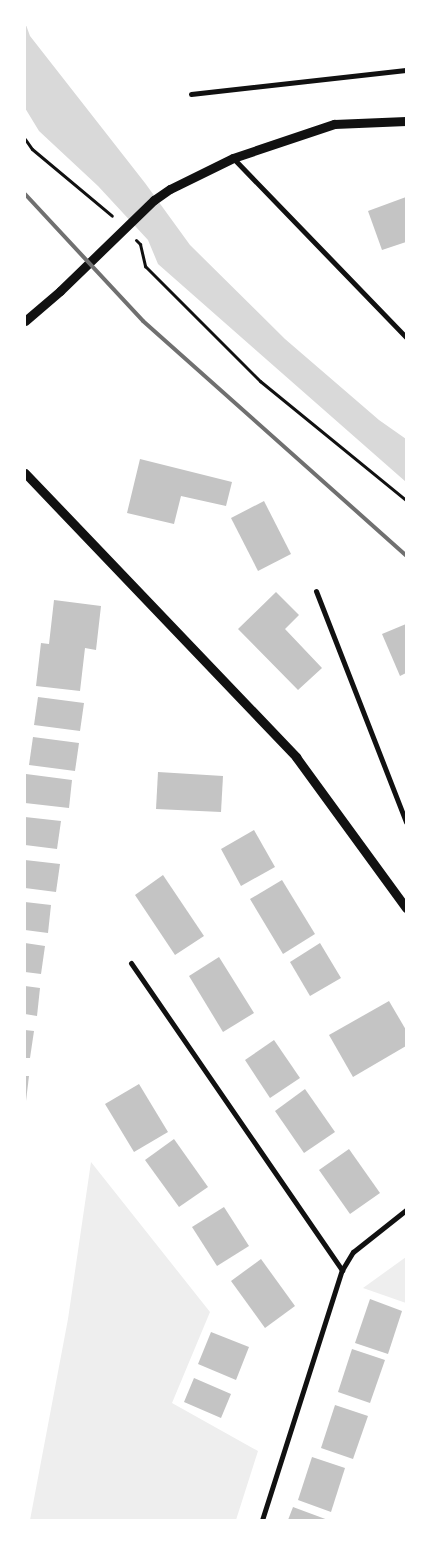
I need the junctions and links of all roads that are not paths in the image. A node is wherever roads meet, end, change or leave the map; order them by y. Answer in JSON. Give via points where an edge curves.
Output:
{"nodes":[{"id":1,"x":406,"y":70,"type":"edge"},
{"id":2,"x":191,"y":94,"type":"dead end"},
{"id":3,"x":406,"y":121,"type":"edge"},
{"id":4,"x":233,"y":158,"type":"junction"},
{"id":5,"x":25,"y":321,"type":"edge"},
{"id":6,"x":406,"y":337,"type":"edge"},
{"id":7,"x":25,"y":473,"type":"edge"},
{"id":8,"x":316,"y":591,"type":"dead end"},
{"id":9,"x":406,"y":822,"type":"edge"},
{"id":10,"x":406,"y":908,"type":"edge"},
{"id":11,"x":131,"y":963,"type":"dead end"},
{"id":12,"x":406,"y":1210,"type":"edge"},
{"id":13,"x":342,"y":1270,"type":"junction"},
{"id":14,"x":262,"y":1520,"type":"edge"}],
"edges":[{"from":1,"to":2,"type":"street"},
{"from":3,"to":4,"type":"street","via":[[334,124]]},
{"from":4,"to":5,"type":"street","via":[[154,200]]},
{"from":4,"to":6,"type":"street"},
{"from":7,"to":10,"type":"street","via":[[296,757]]},
{"from":8,"to":9,"type":"street"},
{"from":11,"to":13,"type":"street"},
{"from":12,"to":13,"type":"street","via":[[353,1252]]},
{"from":13,"to":14,"type":"street"}]}
